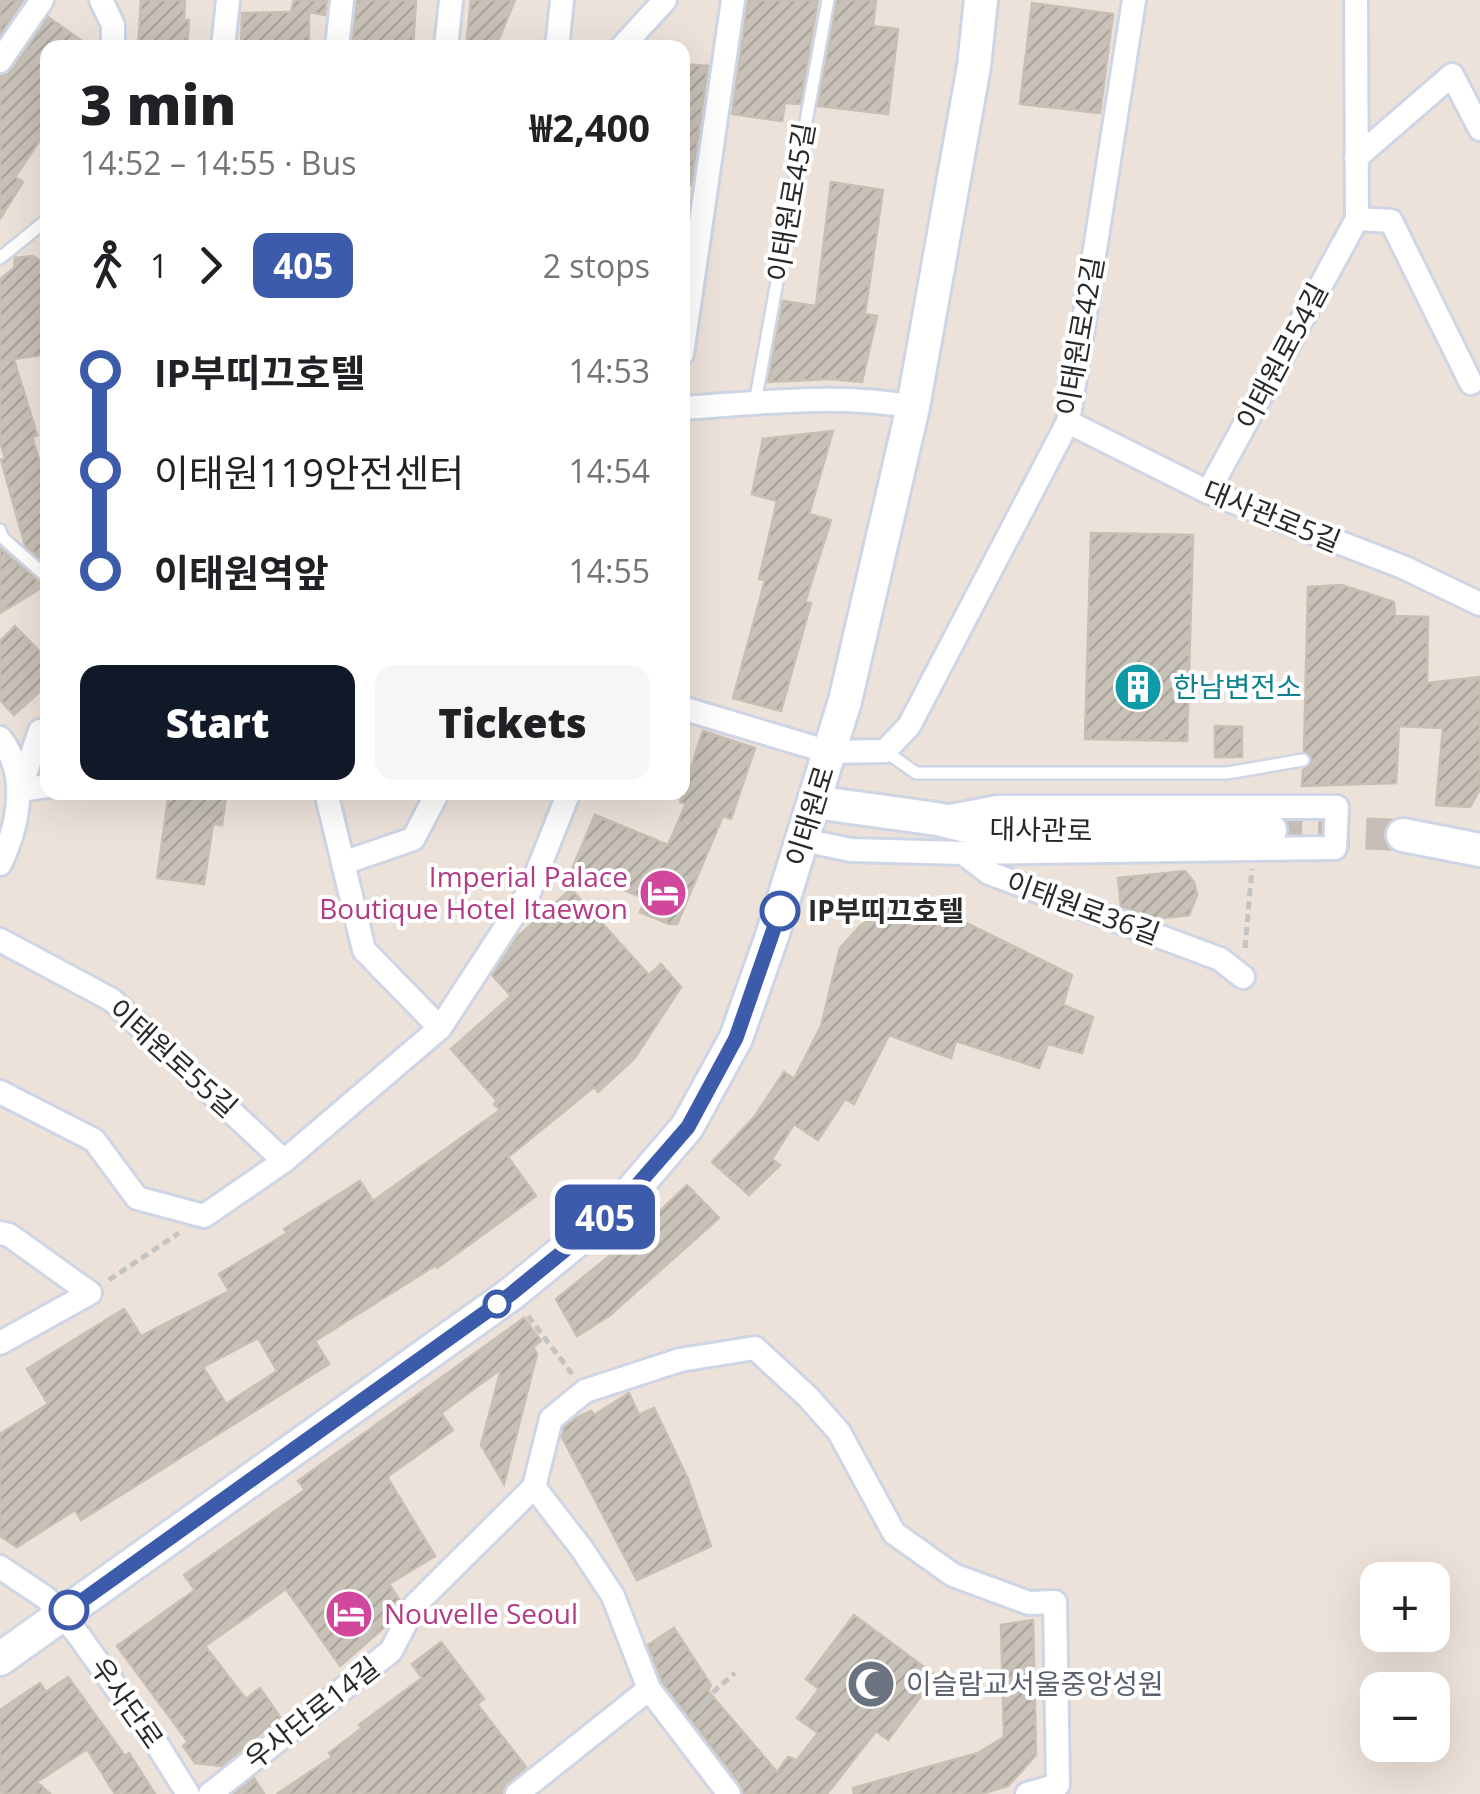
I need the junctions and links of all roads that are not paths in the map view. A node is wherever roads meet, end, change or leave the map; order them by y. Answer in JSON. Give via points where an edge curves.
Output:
{"nodes":[{"id":1,"x":42,"y":0,"type":"edge"},
{"id":2,"x":100,"y":0,"type":"edge"},
{"id":3,"x":228,"y":0,"type":"edge"},
{"id":4,"x":342,"y":0,"type":"edge"},
{"id":5,"x":451,"y":0,"type":"edge"},
{"id":6,"x":562,"y":0,"type":"edge"},
{"id":7,"x":665,"y":0,"type":"edge"},
{"id":8,"x":733,"y":0,"type":"edge"},
{"id":9,"x":828,"y":0,"type":"edge"},
{"id":10,"x":981,"y":0,"type":"edge"},
{"id":11,"x":1134,"y":0,"type":"edge"},
{"id":12,"x":1356,"y":0,"type":"edge"},
{"id":13,"x":113,"y":40,"type":"edge"},
{"id":14,"x":224,"y":40,"type":"edge"},
{"id":15,"x":339,"y":40,"type":"edge"},
{"id":16,"x":447,"y":40,"type":"edge"},
{"id":17,"x":558,"y":40,"type":"edge"},
{"id":18,"x":628,"y":40,"type":"edge"},
{"id":19,"x":0,"y":61,"type":"edge"},
{"id":20,"x":1480,"y":129,"type":"edge"},
{"id":21,"x":1356,"y":158,"type":"junction"},
{"id":22,"x":1357,"y":219,"type":"junction"},
{"id":23,"x":40,"y":225,"type":"edge"},
{"id":24,"x":0,"y":258,"type":"edge"},
{"id":25,"x":690,"y":273,"type":"edge"},
{"id":26,"x":1471,"y":383,"type":"dead end"},
{"id":27,"x":756,"y":403,"type":"junction"},
{"id":28,"x":690,"y":407,"type":"edge"},
{"id":29,"x":913,"y":407,"type":"junction"},
{"id":30,"x":1068,"y":422,"type":"junction"},
{"id":31,"x":1208,"y":492,"type":"junction"},
{"id":32,"x":0,"y":530,"type":"edge"},
{"id":33,"x":40,"y":571,"type":"edge"},
{"id":34,"x":1480,"y":604,"type":"edge"},
{"id":35,"x":690,"y":710,"type":"edge"},
{"id":36,"x":40,"y":732,"type":"dead end"},
{"id":37,"x":0,"y":738,"type":"edge"},
{"id":38,"x":885,"y":751,"type":"junction"},
{"id":39,"x":829,"y":752,"type":"junction"},
{"id":40,"x":1303,"y":760,"type":"dead end"},
{"id":41,"x":40,"y":787,"type":"edge"},
{"id":42,"x":20,"y":790,"type":"junction"},
{"id":43,"x":328,"y":800,"type":"edge"},
{"id":44,"x":434,"y":800,"type":"edge"},
{"id":45,"x":566,"y":800,"type":"edge"},
{"id":46,"x":814,"y":802,"type":"junction"},
{"id":47,"x":937,"y":819,"type":"junction"},
{"id":48,"x":1403,"y":835,"type":"tunnel mouth"},
{"id":49,"x":802,"y":840,"type":"junction"},
{"id":50,"x":1262,"y":841,"type":"junction"},
{"id":51,"x":1480,"y":850,"type":"edge"},
{"id":52,"x":963,"y":853,"type":"junction"},
{"id":53,"x":343,"y":863,"type":"junction"},
{"id":54,"x":0,"y":864,"type":"edge"},
{"id":55,"x":0,"y":940,"type":"edge"},
{"id":56,"x":1242,"y":977,"type":"road end"},
{"id":57,"x":440,"y":1028,"type":"junction"},
{"id":58,"x":0,"y":1092,"type":"edge"},
{"id":59,"x":284,"y":1161,"type":"junction"},
{"id":60,"x":0,"y":1233,"type":"edge"},
{"id":61,"x":0,"y":1343,"type":"edge"},
{"id":62,"x":534,"y":1486,"type":"junction"},
{"id":63,"x":0,"y":1567,"type":"edge"},
{"id":64,"x":62,"y":1615,"type":"junction"},
{"id":65,"x":0,"y":1659,"type":"edge"},
{"id":66,"x":649,"y":1690,"type":"junction"},
{"id":67,"x":188,"y":1794,"type":"edge"},
{"id":68,"x":210,"y":1794,"type":"edge"},
{"id":69,"x":517,"y":1794,"type":"edge"},
{"id":70,"x":729,"y":1794,"type":"edge"},
{"id":71,"x":1027,"y":1794,"type":"edge"}],
"edges":[{"from":1,"to":19,"type":"street"},
{"from":2,"to":13,"type":"street"},
{"from":3,"to":14,"type":"street"},
{"from":4,"to":15,"type":"street"},
{"from":5,"to":16,"type":"street"},
{"from":6,"to":17,"type":"street"},
{"from":7,"to":18,"type":"street"},
{"from":8,"to":25,"type":"street"},
{"from":9,"to":27,"type":"lane","name":"이태원로45길"},
{"from":10,"to":29,"type":"main road","name":"이태원로"},
{"from":11,"to":30,"type":"street","name":"이태원로42길"},
{"from":12,"to":21,"type":"street","name":"이태원로54길"},
{"from":20,"to":21,"type":"street","via":[[1452,74]]},
{"from":21,"to":22,"type":"street","name":"이태원로54길"},
{"from":22,"to":26,"type":"street","via":[[1391,221]]},
{"from":22,"to":31,"type":"street","name":"이태원로54길"},
{"from":23,"to":24,"type":"lane"},
{"from":27,"to":28,"type":"street"},
{"from":27,"to":29,"type":"street"},
{"from":29,"to":39,"type":"main road","name":"이태원로"},
{"from":30,"to":31,"type":"street","name":"대사관로5길"},
{"from":30,"to":38,"type":"street","name":"이태원로42길","via":[[909,726]]},
{"from":31,"to":34,"type":"street","name":"대사관로5길"},
{"from":32,"to":33,"type":"lane"},
{"from":35,"to":39,"type":"street","name":"이태원로"},
{"from":36,"to":42,"type":"street"},
{"from":37,"to":42,"type":"street"},
{"from":38,"to":39,"type":"street"},
{"from":38,"to":40,"type":"lane","via":[[916,774],[1227,773]]},
{"from":39,"to":46,"type":"main road","name":"이태원로"},
{"from":41,"to":42,"type":"street"},
{"from":42,"to":54,"type":"street"},
{"from":43,"to":53,"type":"street"},
{"from":44,"to":53,"type":"street","via":[[413,838]]},
{"from":45,"to":57,"type":"street","via":[[530,890]]},
{"from":46,"to":47,"type":"main road","name":"대사관로"},
{"from":46,"to":49,"type":"main road","name":"이태원로"},
{"from":47,"to":50,"type":"main road","name":"대사관로","via":[[991,832]]},
{"from":47,"to":50,"type":"street","via":[[997,808],[1338,806],[1335,848]]},
{"from":48,"to":51,"type":"main road"},
{"from":49,"to":52,"type":"street","via":[[851,850]]},
{"from":49,"to":64,"type":"main road","name":"이태원로","via":[[736,1038],[688,1127],[620,1205],[511,1294]]},
{"from":50,"to":52,"type":"street"},
{"from":52,"to":56,"type":"street","name":"이태원로36길","via":[[988,873],[1220,959]]},
{"from":53,"to":57,"type":"street","via":[[364,950]]},
{"from":55,"to":59,"type":"street","name":"이태원로55길","via":[[112,1000]]},
{"from":57,"to":59,"type":"street"},
{"from":58,"to":59,"type":"street","via":[[94,1140],[137,1198],[204,1216]]},
{"from":60,"to":61,"type":"street","via":[[90,1293]]},
{"from":62,"to":66,"type":"street","via":[[612,1596]]},
{"from":62,"to":68,"type":"street","name":"우사단로14길","via":[[415,1605],[392,1651]]},
{"from":62,"to":71,"type":"street","via":[[551,1418],[585,1391],[680,1360],[755,1348],[839,1432],[894,1533],[952,1575],[1029,1603],[1055,1602],[1058,1785]]},
{"from":63,"to":64,"type":"street","name":"우사단로"},
{"from":64,"to":65,"type":"main road","name":"이태원로"},
{"from":64,"to":67,"type":"street","name":"우사단로"},
{"from":66,"to":69,"type":"street"},
{"from":66,"to":70,"type":"street"}]}
